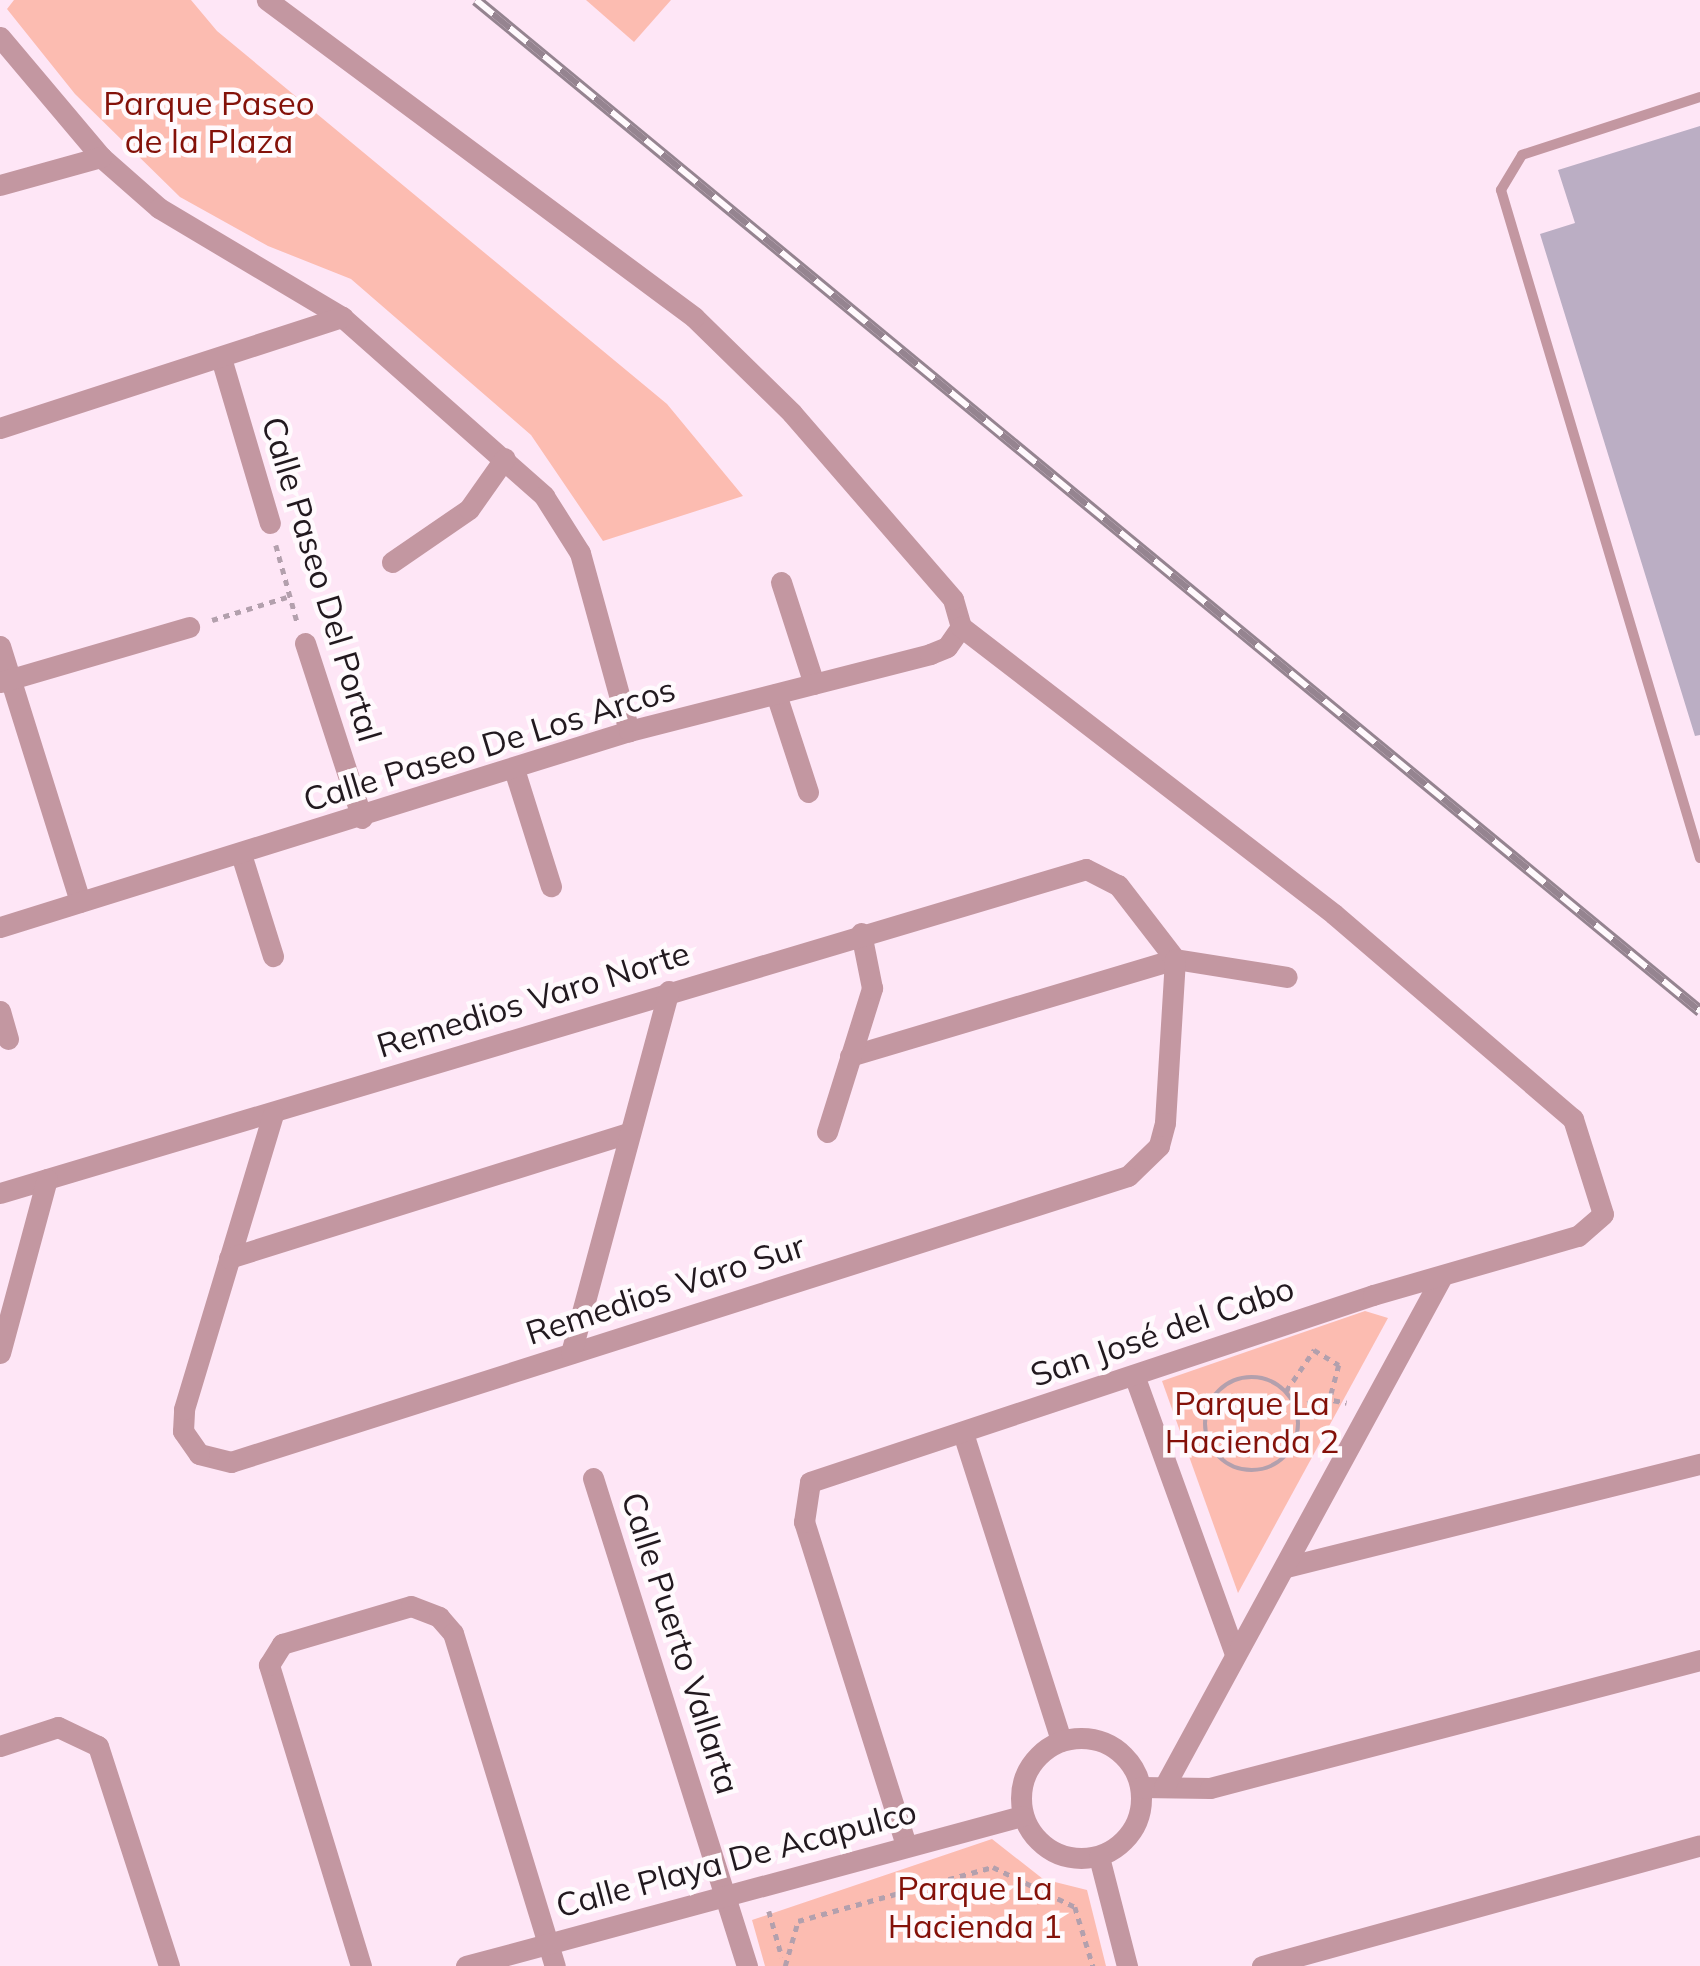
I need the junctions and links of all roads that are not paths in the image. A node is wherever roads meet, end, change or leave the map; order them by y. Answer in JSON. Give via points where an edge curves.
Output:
{"nodes":[{"id":1,"x":267,"y":0,"type":"edge"},
{"id":2,"x":0,"y":37,"type":"edge"},
{"id":3,"x":1700,"y":97,"type":"edge"},
{"id":4,"x":101,"y":157,"type":"junction"},
{"id":5,"x":0,"y":184,"type":"edge"},
{"id":6,"x":342,"y":317,"type":"junction"},
{"id":7,"x":220,"y":358,"type":"junction"},
{"id":8,"x":0,"y":428,"type":"edge"},
{"id":9,"x":505,"y":458,"type":"junction"},
{"id":10,"x":270,"y":523,"type":"road end"},
{"id":11,"x":392,"y":562,"type":"dead end"},
{"id":12,"x":781,"y":582,"type":"dead end"},
{"id":13,"x":189,"y":627,"type":"road end"},
{"id":14,"x":962,"y":627,"type":"junction"},
{"id":15,"x":305,"y":643,"type":"road end"},
{"id":16,"x":0,"y":646,"type":"edge"},
{"id":17,"x":6,"y":680,"type":"edge"},
{"id":18,"x":814,"y":684,"type":"junction"},
{"id":19,"x":776,"y":694,"type":"junction"},
{"id":20,"x":629,"y":731,"type":"junction"},
{"id":21,"x":514,"y":769,"type":"junction"},
{"id":22,"x":808,"y":792,"type":"dead end"},
{"id":23,"x":362,"y":818,"type":"junction"},
{"id":24,"x":241,"y":854,"type":"junction"},
{"id":25,"x":1700,"y":858,"type":"edge"},
{"id":26,"x":551,"y":886,"type":"dead end"},
{"id":27,"x":80,"y":902,"type":"junction"},
{"id":28,"x":0,"y":927,"type":"edge"},
{"id":29,"x":861,"y":933,"type":"junction"},
{"id":30,"x":273,"y":956,"type":"dead end"},
{"id":31,"x":1174,"y":959,"type":"junction"},
{"id":32,"x":1287,"y":976,"type":"dead end"},
{"id":33,"x":668,"y":991,"type":"junction"},
{"id":34,"x":0,"y":1011,"type":"edge"},
{"id":35,"x":8,"y":1039,"type":"dead end"},
{"id":36,"x":850,"y":1056,"type":"junction"},
{"id":37,"x":273,"y":1114,"type":"junction"},
{"id":38,"x":630,"y":1132,"type":"junction"},
{"id":39,"x":827,"y":1132,"type":"dead end"},
{"id":40,"x":47,"y":1178,"type":"junction"},
{"id":41,"x":0,"y":1193,"type":"edge"},
{"id":42,"x":230,"y":1258,"type":"junction"},
{"id":43,"x":1441,"y":1278,"type":"junction"},
{"id":44,"x":0,"y":1353,"type":"edge"},
{"id":45,"x":571,"y":1353,"type":"junction"},
{"id":46,"x":1134,"y":1375,"type":"junction"},
{"id":47,"x":963,"y":1433,"type":"junction"},
{"id":48,"x":1698,"y":1464,"type":"edge"},
{"id":49,"x":593,"y":1478,"type":"dead end"},
{"id":50,"x":1286,"y":1567,"type":"junction"},
{"id":51,"x":1235,"y":1654,"type":"junction"},
{"id":52,"x":1700,"y":1660,"type":"edge"},
{"id":53,"x":1061,"y":1741,"type":"junction"},
{"id":54,"x":0,"y":1746,"type":"edge"},
{"id":55,"x":1152,"y":1787,"type":"junction"},
{"id":56,"x":1022,"y":1816,"type":"junction"},
{"id":57,"x":905,"y":1845,"type":"junction"},
{"id":58,"x":1700,"y":1845,"type":"edge"},
{"id":59,"x":1099,"y":1857,"type":"junction"},
{"id":60,"x":729,"y":1898,"type":"junction"},
{"id":61,"x":551,"y":1955,"type":"edge"},
{"id":62,"x":169,"y":1966,"type":"edge"},
{"id":63,"x":362,"y":1966,"type":"edge"},
{"id":64,"x":466,"y":1966,"type":"edge"},
{"id":65,"x":747,"y":1966,"type":"edge"},
{"id":66,"x":1127,"y":1966,"type":"edge"},
{"id":67,"x":1262,"y":1966,"type":"edge"}],
"edges":[{"from":1,"to":14,"type":"street","via":[[694,317],[792,413],[952,599]]},
{"from":2,"to":4,"type":"street"},
{"from":3,"to":25,"type":"lane","via":[[1522,155],[1501,190]]},
{"from":4,"to":5,"type":"street"},
{"from":4,"to":6,"type":"street","via":[[159,208]]},
{"from":6,"to":7,"type":"street"},
{"from":6,"to":9,"type":"street"},
{"from":7,"to":8,"type":"street"},
{"from":7,"to":10,"type":"street","name":"Calle Paseo Del Portal"},
{"from":9,"to":11,"type":"street","via":[[469,509]]},
{"from":9,"to":20,"type":"street","via":[[544,496],[580,553]]},
{"from":12,"to":18,"type":"street"},
{"from":13,"to":17,"type":"street"},
{"from":14,"to":18,"type":"street","name":"Calle Paseo De Los Arcos","via":[[930,654]]},
{"from":14,"to":43,"type":"street","name":"San José del Cabo","via":[[1334,914],[1574,1119],[1603,1214],[1578,1236]]},
{"from":15,"to":23,"type":"street","name":"Calle Paseo Del Portal"},
{"from":16,"to":17,"type":"street"},
{"from":17,"to":27,"type":"street"},
{"from":18,"to":19,"type":"street","name":"Calle Paseo De Los Arcos"},
{"from":19,"to":20,"type":"street","name":"Calle Paseo De Los Arcos"},
{"from":19,"to":22,"type":"street"},
{"from":20,"to":21,"type":"street","name":"Calle Paseo De Los Arcos"},
{"from":21,"to":23,"type":"street","name":"Calle Paseo De Los Arcos"},
{"from":21,"to":26,"type":"street"},
{"from":23,"to":24,"type":"street","name":"Calle Paseo De Los Arcos"},
{"from":24,"to":27,"type":"street","name":"Calle Paseo De Los Arcos"},
{"from":24,"to":30,"type":"street"},
{"from":27,"to":28,"type":"street","name":"Calle Paseo De Los Arcos"},
{"from":29,"to":31,"type":"street","name":"Remedios Varo Norte","via":[[1086,868],[1118,885]]},
{"from":29,"to":33,"type":"street","name":"Remedios Varo Norte"},
{"from":29,"to":36,"type":"street","via":[[872,988]]},
{"from":31,"to":32,"type":"street"},
{"from":31,"to":36,"type":"street"},
{"from":31,"to":45,"type":"street","name":"Remedios Varo Sur","via":[[1160,1146],[1128,1176]]},
{"from":33,"to":37,"type":"street","name":"Remedios Varo Norte"},
{"from":33,"to":38,"type":"street"},
{"from":34,"to":35,"type":"street"},
{"from":36,"to":39,"type":"street"},
{"from":37,"to":40,"type":"street","name":"Remedios Varo Norte"},
{"from":37,"to":42,"type":"street"},
{"from":38,"to":42,"type":"street"},
{"from":38,"to":45,"type":"street"},
{"from":40,"to":41,"type":"street","name":"Remedios Varo Norte"},
{"from":40,"to":44,"type":"street"},
{"from":42,"to":45,"type":"street","name":"Remedios Varo Sur","via":[[184,1409],[183,1431],[199,1454],[231,1462]]},
{"from":43,"to":46,"type":"street","name":"San José del Cabo"},
{"from":43,"to":50,"type":"street"},
{"from":46,"to":47,"type":"street","name":"San José del Cabo"},
{"from":46,"to":51,"type":"street"},
{"from":47,"to":53,"type":"street"},
{"from":47,"to":57,"type":"street","name":"San José del Cabo","via":[[818,1476],[802,1498]]},
{"from":48,"to":50,"type":"street"},
{"from":49,"to":60,"type":"street","name":"Calle Puerto Vallarta"},
{"from":50,"to":51,"type":"street"},
{"from":51,"to":55,"type":"street"},
{"from":52,"to":55,"type":"street","via":[[1210,1788]]},
{"from":53,"to":55,"type":"street","via":[[1112,1745]]},
{"from":53,"to":56,"type":"street","via":[[1035,1758],[1021,1786]]},
{"from":54,"to":62,"type":"street","via":[[67,1728],[104,1754]]},
{"from":55,"to":59,"type":"street","via":[[1133,1830]]},
{"from":56,"to":57,"type":"street","name":"Calle Playa De Acapulco"},
{"from":56,"to":59,"type":"street","via":[[1039,1843],[1067,1858]]},
{"from":57,"to":60,"type":"street","name":"Calle Playa De Acapulco"},
{"from":58,"to":67,"type":"street"},
{"from":59,"to":66,"type":"street"},
{"from":60,"to":61,"type":"street","name":"Calle Playa De Acapulco"},
{"from":60,"to":65,"type":"street","name":"Calle Puerto Vallarta"},
{"from":61,"to":63,"type":"street","via":[[453,1633],[411,1606],[282,1644],[269,1665]]},
{"from":61,"to":64,"type":"street","name":"Calle Playa De Acapulco"}]}
